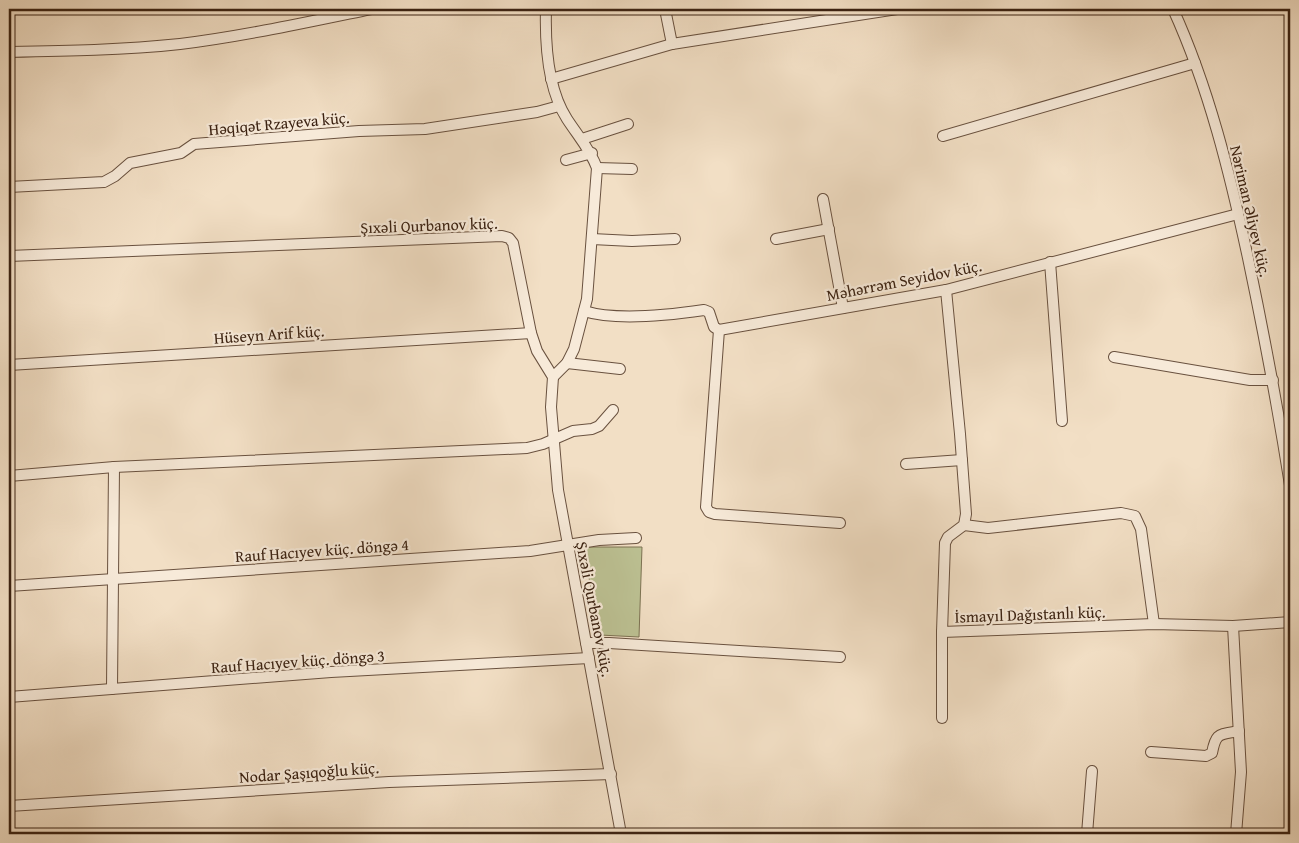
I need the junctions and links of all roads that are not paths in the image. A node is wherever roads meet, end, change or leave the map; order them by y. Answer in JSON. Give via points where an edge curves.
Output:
{"nodes":[{"id":1,"x":371,"y":9,"type":"edge"},
{"id":2,"x":546,"y":9,"type":"edge"},
{"id":3,"x":665,"y":9,"type":"edge"},
{"id":4,"x":898,"y":9,"type":"edge"},
{"id":5,"x":1173,"y":9,"type":"edge"},
{"id":6,"x":672,"y":44,"type":"junction"},
{"id":7,"x":9,"y":52,"type":"edge"},
{"id":8,"x":1194,"y":63,"type":"junction"},
{"id":9,"x":551,"y":79,"type":"junction"},
{"id":10,"x":559,"y":106,"type":"junction"},
{"id":11,"x":628,"y":124,"type":"dead end"},
{"id":12,"x":943,"y":136,"type":"dead end"},
{"id":13,"x":582,"y":139,"type":"junction"},
{"id":14,"x":592,"y":153,"type":"junction"},
{"id":15,"x":566,"y":160,"type":"dead end"},
{"id":16,"x":597,"y":168,"type":"junction"},
{"id":17,"x":632,"y":169,"type":"dead end"},
{"id":18,"x":9,"y":187,"type":"edge"},
{"id":19,"x":823,"y":199,"type":"dead end"},
{"id":20,"x":1238,"y":214,"type":"junction"},
{"id":21,"x":828,"y":229,"type":"junction"},
{"id":22,"x":592,"y":239,"type":"junction"},
{"id":23,"x":675,"y":239,"type":"dead end"},
{"id":24,"x":776,"y":239,"type":"dead end"},
{"id":25,"x":9,"y":256,"type":"edge"},
{"id":26,"x":1050,"y":262,"type":"junction"},
{"id":27,"x":946,"y":290,"type":"junction"},
{"id":28,"x":843,"y":308,"type":"junction"},
{"id":29,"x":584,"y":312,"type":"junction"},
{"id":30,"x":719,"y":330,"type":"junction"},
{"id":31,"x":531,"y":333,"type":"junction"},
{"id":32,"x":1114,"y":357,"type":"dead end"},
{"id":33,"x":567,"y":363,"type":"junction"},
{"id":34,"x":9,"y":365,"type":"edge"},
{"id":35,"x":620,"y":369,"type":"dead end"},
{"id":36,"x":553,"y":377,"type":"junction"},
{"id":37,"x":1273,"y":380,"type":"junction"},
{"id":38,"x":613,"y":410,"type":"dead end"},
{"id":39,"x":1062,"y":421,"type":"dead end"},
{"id":40,"x":552,"y":440,"type":"junction"},
{"id":41,"x":962,"y":460,"type":"junction"},
{"id":42,"x":906,"y":464,"type":"dead end"},
{"id":43,"x":114,"y":467,"type":"junction"},
{"id":44,"x":9,"y":476,"type":"edge"},
{"id":45,"x":1290,"y":485,"type":"edge"},
{"id":46,"x":840,"y":523,"type":"dead end"},
{"id":47,"x":964,"y":525,"type":"junction"},
{"id":48,"x":636,"y":538,"type":"dead end"},
{"id":49,"x":567,"y":544,"type":"junction"},
{"id":50,"x":113,"y":579,"type":"junction"},
{"id":51,"x":9,"y":586,"type":"edge"},
{"id":52,"x":1290,"y":622,"type":"edge"},
{"id":53,"x":1154,"y":624,"type":"junction"},
{"id":54,"x":1233,"y":626,"type":"junction"},
{"id":55,"x":942,"y":632,"type":"junction"},
{"id":56,"x":586,"y":643,"type":"junction"},
{"id":57,"x":840,"y":656,"type":"dead end"},
{"id":58,"x":590,"y":658,"type":"junction"},
{"id":59,"x":112,"y":689,"type":"junction"},
{"id":60,"x":9,"y":697,"type":"edge"},
{"id":61,"x":942,"y":718,"type":"dead end"},
{"id":62,"x":1239,"y":731,"type":"junction"},
{"id":63,"x":1151,"y":752,"type":"dead end"},
{"id":64,"x":1092,"y":771,"type":"dead end"},
{"id":65,"x":610,"y":774,"type":"junction"},
{"id":66,"x":9,"y":806,"type":"edge"},
{"id":67,"x":620,"y":834,"type":"edge"},
{"id":68,"x":1086,"y":834,"type":"edge"},
{"id":69,"x":1236,"y":834,"type":"edge"}],
"edges":[{"from":1,"to":7,"type":"street","via":[[181,44],[118,50]]},
{"from":2,"to":9,"type":"street"},
{"from":3,"to":6,"type":"street"},
{"from":4,"to":6,"type":"street"},
{"from":5,"to":8,"type":"street","name":"Nəriman Əliyev küç."},
{"from":6,"to":9,"type":"street"},
{"from":8,"to":12,"type":"street"},
{"from":8,"to":20,"type":"street","name":"Nəriman Əliyev küç."},
{"from":9,"to":10,"type":"street"},
{"from":10,"to":13,"type":"street"},
{"from":10,"to":18,"type":"street","name":"Həqiqət Rzayeva küç.","via":[[425,129],[194,144],[181,153],[130,163],[104,182]]},
{"from":11,"to":13,"type":"street"},
{"from":13,"to":14,"type":"street"},
{"from":14,"to":15,"type":"street"},
{"from":14,"to":16,"type":"street"},
{"from":16,"to":17,"type":"street"},
{"from":16,"to":22,"type":"street"},
{"from":19,"to":21,"type":"street"},
{"from":20,"to":26,"type":"street","name":"Məhərrəm Seyidov küç."},
{"from":20,"to":37,"type":"street","name":"Nəriman Əliyev küç."},
{"from":21,"to":24,"type":"street"},
{"from":21,"to":28,"type":"street"},
{"from":22,"to":23,"type":"street"},
{"from":22,"to":29,"type":"street"},
{"from":25,"to":31,"type":"street","name":"Şıxəli Qurbanov küç.","via":[[502,236],[510,238],[513,243]]},
{"from":26,"to":27,"type":"street","name":"Məhərrəm Seyidov küç."},
{"from":26,"to":39,"type":"street"},
{"from":27,"to":28,"type":"street","name":"Məhərrəm Seyidov küç."},
{"from":27,"to":41,"type":"street"},
{"from":28,"to":30,"type":"street","name":"Məhərrəm Seyidov küç."},
{"from":29,"to":30,"type":"street","via":[[672,315],[704,310],[709,312],[714,327]]},
{"from":29,"to":33,"type":"street"},
{"from":30,"to":46,"type":"street","via":[[706,507],[709,512]]},
{"from":31,"to":34,"type":"street","name":"Hüseyn Arif küç."},
{"from":31,"to":36,"type":"street","name":"Şıxəli Qurbanov küç.","via":[[537,351]]},
{"from":32,"to":37,"type":"street","via":[[1250,380]]},
{"from":33,"to":35,"type":"street"},
{"from":33,"to":36,"type":"street"},
{"from":36,"to":40,"type":"street","name":"Şıxəli Qurbanov küç."},
{"from":37,"to":45,"type":"street","name":"Nəriman Əliyev küç."},
{"from":38,"to":40,"type":"street","via":[[599,426],[573,431]]},
{"from":40,"to":43,"type":"street","via":[[527,448]]},
{"from":40,"to":49,"type":"street","name":"Şıxəli Qurbanov küç."},
{"from":41,"to":42,"type":"street"},
{"from":41,"to":47,"type":"street"},
{"from":43,"to":44,"type":"street"},
{"from":43,"to":50,"type":"street"},
{"from":47,"to":53,"type":"street","via":[[988,528],[1121,513],[1135,516],[1141,528]]},
{"from":47,"to":55,"type":"street","name":"İsmayıl Dağıstanlı küç.","via":[[952,532],[945,542]]},
{"from":48,"to":49,"type":"street","name":"Rauf Hacıyev küç. döngə 4"},
{"from":49,"to":50,"type":"street","name":"Rauf Hacıyev küç. döngə 4","via":[[530,551]]},
{"from":49,"to":56,"type":"street","name":"Şıxəli Qurbanov küç."},
{"from":50,"to":51,"type":"street","name":"Rauf Hacıyev küç. döngə 4"},
{"from":50,"to":59,"type":"street"},
{"from":52,"to":54,"type":"street","name":"İsmayıl Dağıstanlı küç."},
{"from":53,"to":54,"type":"street","name":"İsmayıl Dağıstanlı küç."},
{"from":53,"to":55,"type":"street","name":"İsmayıl Dağıstanlı küç."},
{"from":54,"to":62,"type":"street"},
{"from":55,"to":61,"type":"street"},
{"from":56,"to":57,"type":"street"},
{"from":56,"to":58,"type":"street","name":"Şıxəli Qurbanov küç."},
{"from":58,"to":59,"type":"street","name":"Rauf Hacıyev küç. döngə 3","via":[[331,672]]},
{"from":58,"to":65,"type":"street","name":"Şıxəli Qurbanov küç."},
{"from":59,"to":60,"type":"street","name":"Rauf Hacıyev küç. döngə 3"},
{"from":62,"to":63,"type":"street","via":[[1215,738],[1212,753],[1206,756]]},
{"from":62,"to":69,"type":"street","via":[[1241,772]]},
{"from":64,"to":68,"type":"street"},
{"from":65,"to":66,"type":"street","name":"Nodar Şaşıqoğlu küç.","via":[[389,782]]},
{"from":65,"to":67,"type":"street","name":"Şıxəli Qurbanov küç."}]}
